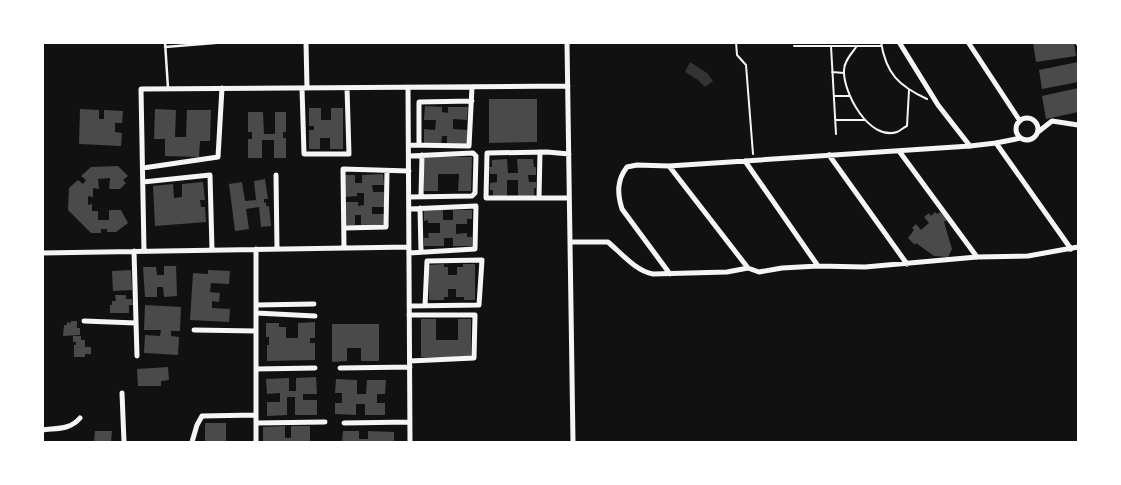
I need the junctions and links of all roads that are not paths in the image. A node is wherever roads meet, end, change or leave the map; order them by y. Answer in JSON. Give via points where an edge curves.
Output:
{"nodes":[{"id":1,"x":165,"y":42,"type":"edge"},
{"id":2,"x":227,"y":42,"type":"edge"},
{"id":3,"x":306,"y":42,"type":"edge"},
{"id":4,"x":567,"y":42,"type":"edge"},
{"id":5,"x":899,"y":42,"type":"edge"},
{"id":6,"x":968,"y":42,"type":"edge"},
{"id":7,"x":165,"y":47,"type":"junction"},
{"id":8,"x":568,"y":86,"type":"junction"},
{"id":9,"x":408,"y":87,"type":"junction"},
{"id":10,"x":472,"y":87,"type":"junction"},
{"id":11,"x":222,"y":88,"type":"junction"},
{"id":12,"x":304,"y":88,"type":"junction"},
{"id":13,"x":347,"y":88,"type":"junction"},
{"id":14,"x":168,"y":89,"type":"junction"},
{"id":15,"x":472,"y":101,"type":"junction"},
{"id":16,"x":1020,"y":121,"type":"junction"},
{"id":17,"x":1078,"y":125,"type":"edge"},
{"id":18,"x":1038,"y":132,"type":"junction"},
{"id":19,"x":1021,"y":138,"type":"junction"},
{"id":20,"x":996,"y":143,"type":"junction"},
{"id":21,"x":409,"y":145,"type":"junction"},
{"id":22,"x":419,"y":145,"type":"junction"},
{"id":23,"x":970,"y":146,"type":"junction"},
{"id":24,"x":899,"y":151,"type":"junction"},
{"id":25,"x":540,"y":152,"type":"junction"},
{"id":26,"x":569,"y":154,"type":"junction"},
{"id":27,"x":422,"y":155,"type":"junction"},
{"id":28,"x":829,"y":155,"type":"junction"},
{"id":29,"x":409,"y":156,"type":"junction"},
{"id":30,"x":745,"y":161,"type":"junction"},
{"id":31,"x":669,"y":166,"type":"junction"},
{"id":32,"x":143,"y":168,"type":"junction"},
{"id":33,"x":387,"y":171,"type":"junction"},
{"id":34,"x":409,"y":171,"type":"junction"},
{"id":35,"x":276,"y":175,"type":"dead end"},
{"id":36,"x":143,"y":182,"type":"junction"},
{"id":37,"x":421,"y":196,"type":"junction"},
{"id":38,"x":409,"y":197,"type":"junction"},
{"id":39,"x":540,"y":198,"type":"junction"},
{"id":40,"x":569,"y":198,"type":"junction"},
{"id":41,"x":409,"y":208,"type":"junction"},
{"id":42,"x":420,"y":208,"type":"junction"},
{"id":43,"x":344,"y":228,"type":"junction"},
{"id":44,"x":570,"y":242,"type":"junction"},
{"id":45,"x":1078,"y":247,"type":"edge"},
{"id":46,"x":344,"y":248,"type":"junction"},
{"id":47,"x":256,"y":249,"type":"junction"},
{"id":48,"x":277,"y":249,"type":"junction"},
{"id":49,"x":1072,"y":249,"type":"junction"},
{"id":50,"x":212,"y":250,"type":"junction"},
{"id":51,"x":409,"y":250,"type":"junction"},
{"id":52,"x":134,"y":251,"type":"junction"},
{"id":53,"x":144,"y":251,"type":"junction"},
{"id":54,"x":42,"y":252,"type":"edge"},
{"id":55,"x":421,"y":252,"type":"junction"},
{"id":56,"x":977,"y":257,"type":"junction"},
{"id":57,"x":907,"y":264,"type":"junction"},
{"id":58,"x":818,"y":266,"type":"junction"},
{"id":59,"x":748,"y":268,"type":"junction"},
{"id":60,"x":670,"y":274,"type":"junction"},
{"id":61,"x":314,"y":304,"type":"dead end"},
{"id":62,"x":256,"y":305,"type":"junction"},
{"id":63,"x":410,"y":306,"type":"junction"},
{"id":64,"x":425,"y":306,"type":"junction"},
{"id":65,"x":256,"y":313,"type":"junction"},
{"id":66,"x":409,"y":315,"type":"junction"},
{"id":67,"x":315,"y":316,"type":"dead end"},
{"id":68,"x":84,"y":321,"type":"dead end"},
{"id":69,"x":136,"y":323,"type":"junction"},
{"id":70,"x":194,"y":330,"type":"dead end"},
{"id":71,"x":256,"y":332,"type":"junction"},
{"id":72,"x":137,"y":356,"type":"dead end"},
{"id":73,"x":410,"y":364,"type":"junction"},
{"id":74,"x":315,"y":368,"type":"dead end"},
{"id":75,"x":340,"y":368,"type":"dead end"},
{"id":76,"x":256,"y":369,"type":"junction"},
{"id":77,"x":122,"y":393,"type":"dead end"},
{"id":78,"x":256,"y":415,"type":"junction"},
{"id":79,"x":80,"y":418,"type":"dead end"},
{"id":80,"x":325,"y":422,"type":"dead end"},
{"id":81,"x":410,"y":422,"type":"junction"},
{"id":82,"x":257,"y":423,"type":"junction"},
{"id":83,"x":344,"y":423,"type":"dead end"},
{"id":84,"x":42,"y":430,"type":"edge"},
{"id":85,"x":124,"y":442,"type":"edge"},
{"id":86,"x":192,"y":442,"type":"edge"},
{"id":87,"x":256,"y":442,"type":"edge"},
{"id":88,"x":410,"y":442,"type":"edge"},
{"id":89,"x":573,"y":442,"type":"edge"}],
"edges":[{"from":1,"to":7,"type":"lane"},
{"from":2,"to":7,"type":"lane"},
{"from":3,"to":12,"type":"street"},
{"from":4,"to":8,"type":"street"},
{"from":5,"to":23,"type":"street","via":[[938,105]]},
{"from":6,"to":16,"type":"street"},
{"from":7,"to":14,"type":"lane"},
{"from":8,"to":10,"type":"street"},
{"from":8,"to":26,"type":"street"},
{"from":9,"to":10,"type":"street"},
{"from":9,"to":13,"type":"street"},
{"from":9,"to":21,"type":"street"},
{"from":10,"to":15,"type":"street"},
{"from":11,"to":12,"type":"street"},
{"from":11,"to":14,"type":"street"},
{"from":11,"to":32,"type":"street","via":[[218,158]]},
{"from":12,"to":13,"type":"street"},
{"from":12,"to":13,"type":"street","via":[[304,154],[349,154]]},
{"from":14,"to":32,"type":"street","via":[[141,89]]},
{"from":15,"to":22,"type":"street","via":[[469,146]]},
{"from":15,"to":22,"type":"street","via":[[419,102]]},
{"from":16,"to":18,"type":"street","via":[[1026,118],[1033,120]]},
{"from":16,"to":19,"type":"street","via":[[1017,132]]},
{"from":17,"to":18,"type":"street","via":[[1052,121]]},
{"from":18,"to":19,"type":"street","via":[[1031,139]]},
{"from":19,"to":20,"type":"street"},
{"from":20,"to":23,"type":"street"},
{"from":20,"to":49,"type":"street"},
{"from":21,"to":22,"type":"street"},
{"from":21,"to":29,"type":"street"},
{"from":23,"to":24,"type":"street"},
{"from":24,"to":28,"type":"street"},
{"from":24,"to":56,"type":"street"},
{"from":25,"to":26,"type":"street"},
{"from":25,"to":39,"type":"street"},
{"from":25,"to":39,"type":"street","via":[[487,154],[486,198]]},
{"from":26,"to":40,"type":"street"},
{"from":27,"to":29,"type":"street"},
{"from":27,"to":37,"type":"street"},
{"from":27,"to":37,"type":"street","via":[[473,153],[476,156],[472,196]]},
{"from":28,"to":30,"type":"street"},
{"from":28,"to":57,"type":"street"},
{"from":29,"to":34,"type":"street"},
{"from":30,"to":31,"type":"street"},
{"from":30,"to":58,"type":"street"},
{"from":31,"to":59,"type":"street"},
{"from":31,"to":60,"type":"street","via":[[627,167],[620,176],[618,197],[622,208]]},
{"from":32,"to":36,"type":"street"},
{"from":33,"to":34,"type":"street"},
{"from":33,"to":43,"type":"street","via":[[386,227]]},
{"from":33,"to":43,"type":"street","via":[[344,169]]},
{"from":34,"to":38,"type":"street"},
{"from":35,"to":48,"type":"street"},
{"from":36,"to":50,"type":"street","via":[[210,176]]},
{"from":36,"to":53,"type":"street"},
{"from":37,"to":38,"type":"street"},
{"from":38,"to":41,"type":"street"},
{"from":39,"to":40,"type":"street"},
{"from":40,"to":44,"type":"street"},
{"from":41,"to":42,"type":"street"},
{"from":41,"to":51,"type":"street"},
{"from":42,"to":55,"type":"street"},
{"from":42,"to":55,"type":"street","via":[[476,206],[475,250]]},
{"from":43,"to":46,"type":"street"},
{"from":44,"to":60,"type":"street","via":[[608,242],[647,273]]},
{"from":44,"to":89,"type":"street"},
{"from":45,"to":49,"type":"street"},
{"from":46,"to":48,"type":"street"},
{"from":46,"to":51,"type":"street"},
{"from":47,"to":48,"type":"street"},
{"from":47,"to":50,"type":"street"},
{"from":47,"to":62,"type":"street"},
{"from":49,"to":56,"type":"street","via":[[1028,256]]},
{"from":50,"to":53,"type":"street"},
{"from":51,"to":55,"type":"street"},
{"from":51,"to":63,"type":"street"},
{"from":52,"to":53,"type":"street"},
{"from":52,"to":54,"type":"street"},
{"from":52,"to":69,"type":"street"},
{"from":56,"to":57,"type":"street"},
{"from":57,"to":58,"type":"street"},
{"from":58,"to":59,"type":"street","via":[[759,272]]},
{"from":59,"to":60,"type":"street"},
{"from":61,"to":62,"type":"street"},
{"from":62,"to":65,"type":"street"},
{"from":63,"to":64,"type":"street"},
{"from":63,"to":66,"type":"street"},
{"from":64,"to":64,"type":"street","via":[[479,305],[482,260],[427,262]]},
{"from":65,"to":67,"type":"street"},
{"from":65,"to":71,"type":"street"},
{"from":66,"to":73,"type":"street"},
{"from":66,"to":73,"type":"street","via":[[475,315],[474,358]]},
{"from":68,"to":69,"type":"street"},
{"from":69,"to":72,"type":"street"},
{"from":70,"to":71,"type":"street"},
{"from":71,"to":76,"type":"street"},
{"from":73,"to":75,"type":"street"},
{"from":73,"to":81,"type":"street"},
{"from":74,"to":76,"type":"street"},
{"from":76,"to":78,"type":"street"},
{"from":77,"to":85,"type":"street"},
{"from":78,"to":82,"type":"street"},
{"from":78,"to":86,"type":"street","via":[[202,416]]},
{"from":79,"to":84,"type":"street","via":[[65,428]]},
{"from":80,"to":82,"type":"street"},
{"from":81,"to":83,"type":"street"},
{"from":81,"to":88,"type":"street"},
{"from":82,"to":87,"type":"street"}]}
